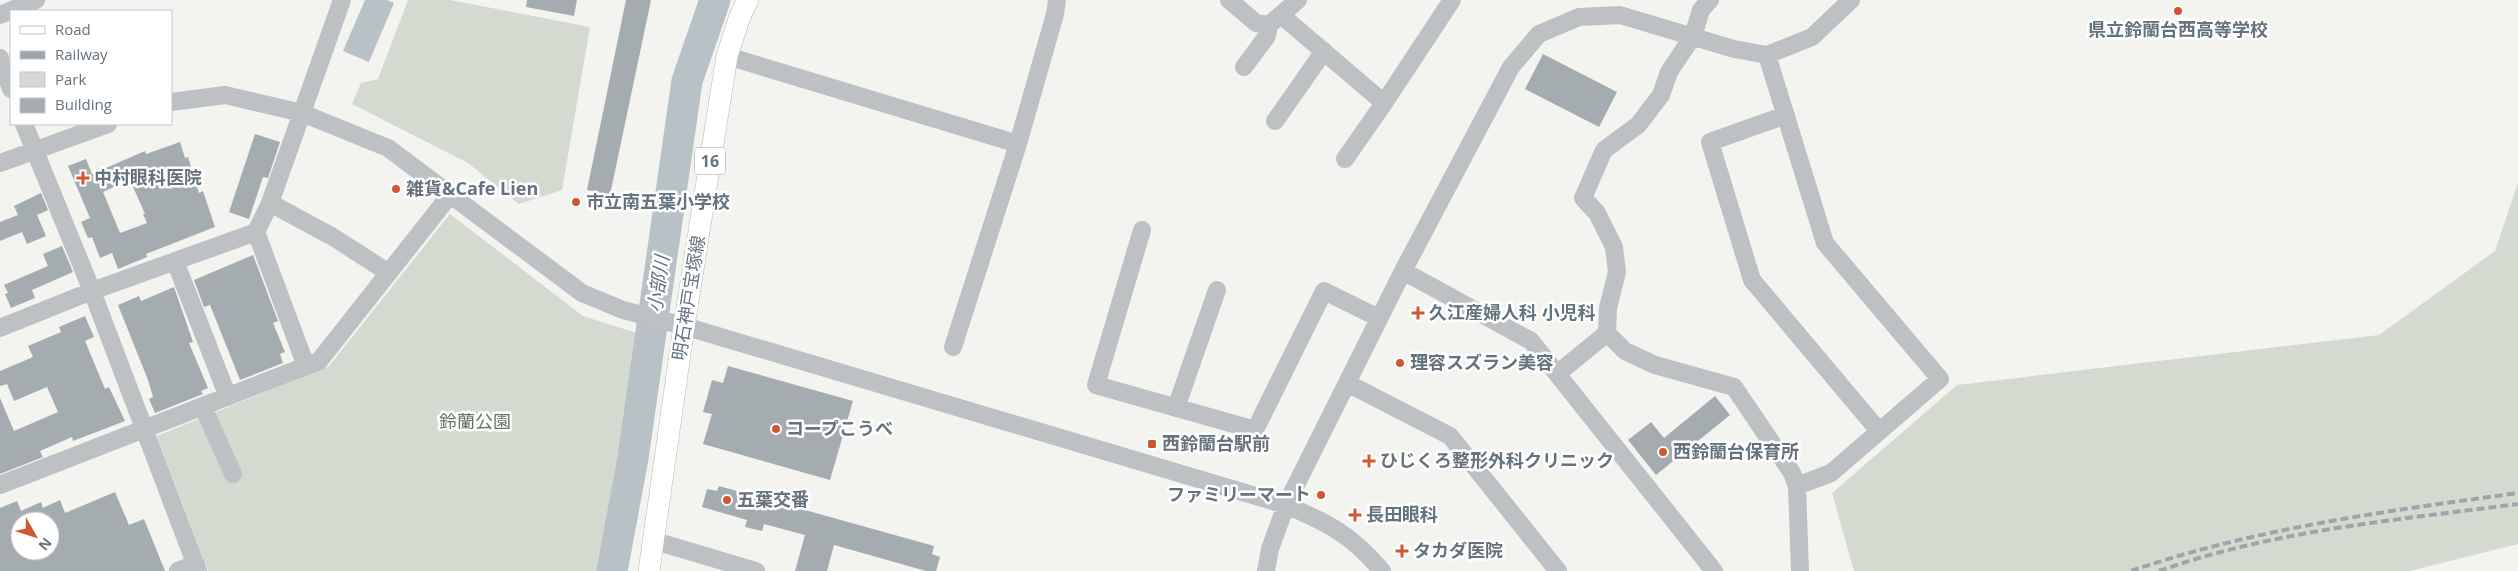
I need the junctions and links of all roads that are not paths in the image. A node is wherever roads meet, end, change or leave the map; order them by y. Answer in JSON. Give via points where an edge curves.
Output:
{"nodes":[{"id":1,"x":36,"y":0,"type":"edge"},
{"id":2,"x":342,"y":0,"type":"edge"},
{"id":3,"x":748,"y":0,"type":"edge"},
{"id":4,"x":1057,"y":0,"type":"edge"},
{"id":5,"x":1229,"y":0,"type":"edge"},
{"id":6,"x":1298,"y":0,"type":"edge"},
{"id":7,"x":1452,"y":0,"type":"edge"},
{"id":8,"x":1710,"y":0,"type":"edge"},
{"id":9,"x":1851,"y":0,"type":"edge"},
{"id":10,"x":10,"y":10,"type":"edge"},
{"id":11,"x":1275,"y":20,"type":"junction"},
{"id":12,"x":1693,"y":36,"type":"junction"},
{"id":13,"x":1324,"y":51,"type":"junction"},
{"id":14,"x":1767,"y":55,"type":"junction"},
{"id":15,"x":727,"y":56,"type":"junction"},
{"id":16,"x":0,"y":58,"type":"edge"},
{"id":17,"x":1244,"y":67,"type":"dead end"},
{"id":18,"x":10,"y":85,"type":"edge"},
{"id":19,"x":172,"y":102,"type":"edge"},
{"id":20,"x":1384,"y":103,"type":"junction"},
{"id":21,"x":302,"y":113,"type":"junction"},
{"id":22,"x":1786,"y":115,"type":"junction"},
{"id":23,"x":1275,"y":121,"type":"dead end"},
{"id":24,"x":24,"y":125,"type":"edge"},
{"id":25,"x":105,"y":125,"type":"edge"},
{"id":26,"x":1018,"y":144,"type":"junction"},
{"id":27,"x":34,"y":149,"type":"junction"},
{"id":28,"x":1344,"y":158,"type":"dead end"},
{"id":29,"x":0,"y":163,"type":"edge"},
{"id":30,"x":450,"y":195,"type":"junction"},
{"id":31,"x":270,"y":203,"type":"junction"},
{"id":32,"x":1142,"y":230,"type":"dead end"},
{"id":33,"x":256,"y":232,"type":"junction"},
{"id":34,"x":175,"y":261,"type":"junction"},
{"id":35,"x":1402,"y":271,"type":"junction"},
{"id":36,"x":389,"y":273,"type":"junction"},
{"id":37,"x":1217,"y":290,"type":"dead end"},
{"id":38,"x":92,"y":291,"type":"junction"},
{"id":39,"x":1379,"y":318,"type":"junction"},
{"id":40,"x":677,"y":324,"type":"junction"},
{"id":41,"x":0,"y":328,"type":"edge"},
{"id":42,"x":1607,"y":333,"type":"junction"},
{"id":43,"x":953,"y":347,"type":"dead end"},
{"id":44,"x":306,"y":366,"type":"junction"},
{"id":45,"x":1557,"y":374,"type":"junction"},
{"id":46,"x":1347,"y":382,"type":"junction"},
{"id":47,"x":228,"y":397,"type":"junction"},
{"id":48,"x":203,"y":407,"type":"junction"},
{"id":49,"x":1176,"y":408,"type":"junction"},
{"id":50,"x":143,"y":430,"type":"junction"},
{"id":51,"x":1879,"y":431,"type":"junction"},
{"id":52,"x":233,"y":474,"type":"dead end"},
{"id":53,"x":0,"y":485,"type":"edge"},
{"id":54,"x":1797,"y":486,"type":"junction"},
{"id":55,"x":1286,"y":505,"type":"junction"},
{"id":56,"x":652,"y":540,"type":"junction"},
{"id":57,"x":197,"y":568,"type":"edge"},
{"id":58,"x":178,"y":571,"type":"edge"},
{"id":59,"x":649,"y":571,"type":"edge"},
{"id":60,"x":756,"y":571,"type":"edge"},
{"id":61,"x":1266,"y":571,"type":"edge"},
{"id":62,"x":1382,"y":571,"type":"edge"},
{"id":63,"x":1558,"y":571,"type":"edge"},
{"id":64,"x":1714,"y":571,"type":"edge"},
{"id":65,"x":1800,"y":571,"type":"edge"}],
"edges":[{"from":1,"to":10,"type":"street"},
{"from":2,"to":21,"type":"street"},
{"from":3,"to":15,"type":"main road","name":"明石神戸宝塚線","number":"16"},
{"from":4,"to":26,"type":"street"},
{"from":5,"to":11,"type":"street","via":[[1256,23]]},
{"from":6,"to":11,"type":"street"},
{"from":7,"to":20,"type":"street"},
{"from":8,"to":12,"type":"street","via":[[1701,10]]},
{"from":9,"to":14,"type":"street","via":[[1812,37]]},
{"from":11,"to":13,"type":"street"},
{"from":11,"to":17,"type":"street"},
{"from":12,"to":14,"type":"street","via":[[1734,50]]},
{"from":12,"to":35,"type":"street","via":[[1620,15],[1579,17],[1539,34],[1512,67]]},
{"from":12,"to":42,"type":"street","via":[[1669,72],[1661,95],[1638,125],[1604,150],[1583,198],[1597,213],[1614,247],[1617,272],[1608,308]]},
{"from":13,"to":20,"type":"street"},
{"from":13,"to":23,"type":"street"},
{"from":14,"to":22,"type":"street"},
{"from":15,"to":26,"type":"street"},
{"from":15,"to":40,"type":"main road","name":"明石神戸宝塚線","number":"16"},
{"from":16,"to":18,"type":"street"},
{"from":19,"to":21,"type":"street","via":[[225,95]]},
{"from":20,"to":28,"type":"street"},
{"from":21,"to":30,"type":"street","via":[[388,148]]},
{"from":21,"to":31,"type":"street"},
{"from":22,"to":51,"type":"street","via":[[1825,243],[1940,379]]},
{"from":22,"to":51,"type":"street","via":[[1710,142],[1752,280]]},
{"from":24,"to":27,"type":"street"},
{"from":25,"to":27,"type":"street"},
{"from":26,"to":43,"type":"street"},
{"from":27,"to":29,"type":"street"},
{"from":27,"to":38,"type":"street"},
{"from":30,"to":36,"type":"street"},
{"from":30,"to":40,"type":"street","via":[[582,293],[623,310]]},
{"from":31,"to":33,"type":"street"},
{"from":31,"to":36,"type":"street","via":[[333,237]]},
{"from":32,"to":49,"type":"street","via":[[1096,385]]},
{"from":33,"to":34,"type":"street"},
{"from":33,"to":44,"type":"street"},
{"from":34,"to":38,"type":"street"},
{"from":34,"to":47,"type":"street"},
{"from":35,"to":39,"type":"street"},
{"from":35,"to":45,"type":"street","via":[[1531,341]]},
{"from":36,"to":44,"type":"street","via":[[319,361]]},
{"from":37,"to":49,"type":"street"},
{"from":38,"to":41,"type":"street"},
{"from":38,"to":50,"type":"street"},
{"from":39,"to":46,"type":"street"},
{"from":39,"to":49,"type":"street","via":[[1324,291],[1255,430]]},
{"from":40,"to":55,"type":"street"},
{"from":40,"to":56,"type":"main road","name":"明石神戸宝塚線","number":"16"},
{"from":42,"to":45,"type":"street"},
{"from":42,"to":54,"type":"street","via":[[1625,351],[1655,365],[1734,387],[1792,473]]},
{"from":44,"to":47,"type":"street"},
{"from":45,"to":64,"type":"street"},
{"from":46,"to":55,"type":"street"},
{"from":46,"to":63,"type":"street","via":[[1450,436]]},
{"from":47,"to":48,"type":"street"},
{"from":48,"to":50,"type":"street"},
{"from":48,"to":52,"type":"street"},
{"from":50,"to":53,"type":"street"},
{"from":50,"to":57,"type":"street"},
{"from":51,"to":54,"type":"street","via":[[1831,473]]},
{"from":54,"to":65,"type":"street"},
{"from":55,"to":61,"type":"street","via":[[1270,549]]},
{"from":55,"to":62,"type":"street","via":[[1340,531]]},
{"from":56,"to":59,"type":"main road","name":"明石神戸宝塚線","number":"16"},
{"from":56,"to":60,"type":"street"},
{"from":57,"to":58,"type":"street"}]}
